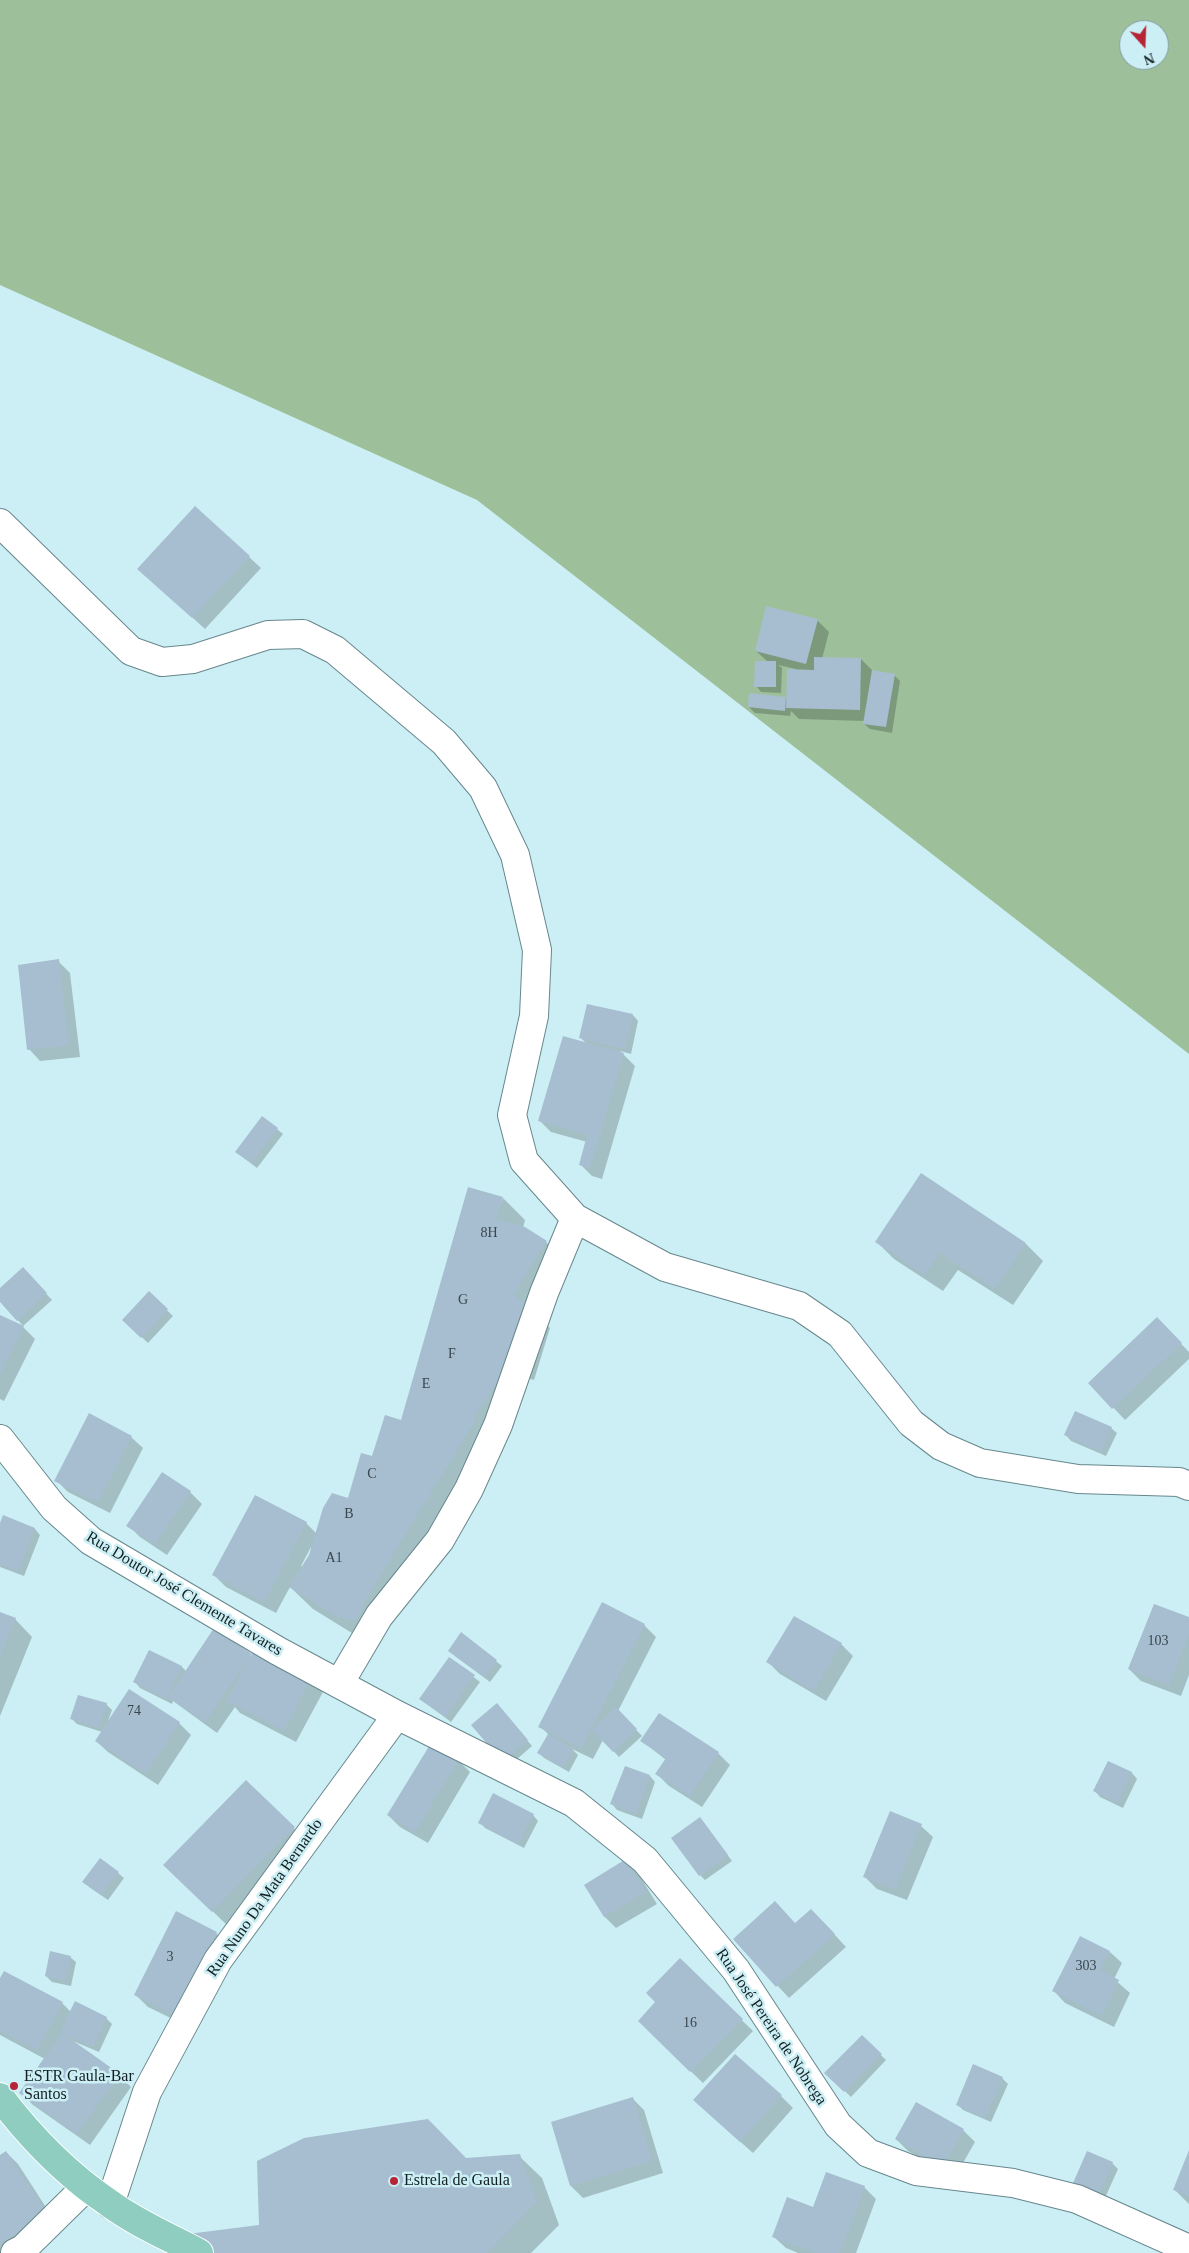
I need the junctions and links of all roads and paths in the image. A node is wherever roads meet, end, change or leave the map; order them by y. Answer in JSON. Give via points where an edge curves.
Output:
{"nodes":[{"id":1,"x":0,"y":523,"type":"edge"},
{"id":2,"x":575,"y":1218,"type":"junction"},
{"id":3,"x":0,"y":1439,"type":"edge"},
{"id":4,"x":1189,"y":1486,"type":"edge"},
{"id":5,"x":339,"y":1684,"type":"junction"},
{"id":6,"x":397,"y":1715,"type":"junction"},
{"id":7,"x":0,"y":2097,"type":"edge"},
{"id":8,"x":86,"y":2187,"type":"junction"},
{"id":9,"x":110,"y":2204,"type":"junction"},
{"id":10,"x":1189,"y":2249,"type":"edge"},
{"id":11,"x":15,"y":2253,"type":"edge"},
{"id":12,"x":199,"y":2253,"type":"edge"}],
"edges":[{"from":1,"to":2,"type":"street","via":[[131,651],[138,654],[162,662],[193,659],[268,635],[303,634],[335,650],[444,742],[483,788],[515,856],[537,950],[534,1016],[512,1115],[524,1161]]},
{"from":2,"to":4,"type":"street","via":[[665,1267],[799,1306],[840,1334],[911,1423],[941,1446],[980,1463],[1078,1479],[1179,1482]]},
{"from":2,"to":5,"type":"street","via":[[544,1292],[498,1425],[469,1489],[440,1540],[379,1616]]},
{"from":3,"to":5,"type":"street","name":"Rua Doutor José Clemente Tavares","via":[[54,1508],[91,1541]]},
{"from":5,"to":6,"type":"street","name":"Rua Doutor José Clemente Tavares"},
{"from":6,"to":9,"type":"street","name":"Rua Nuno Da Mata Bernardo","via":[[218,1960],[147,2092]]},
{"from":6,"to":10,"type":"street","name":"Rua José Pereira de Nobrega","via":[[574,1803],[644,1860],[736,1970],[838,2125],[868,2153],[916,2172],[1013,2183],[1078,2199]]},
{"from":7,"to":8,"type":"main road","via":[[22,2127]]},
{"from":8,"to":9,"type":"main road"},
{"from":8,"to":11,"type":"street","via":[[23,2249]]},
{"from":9,"to":12,"type":"main road"}]}
